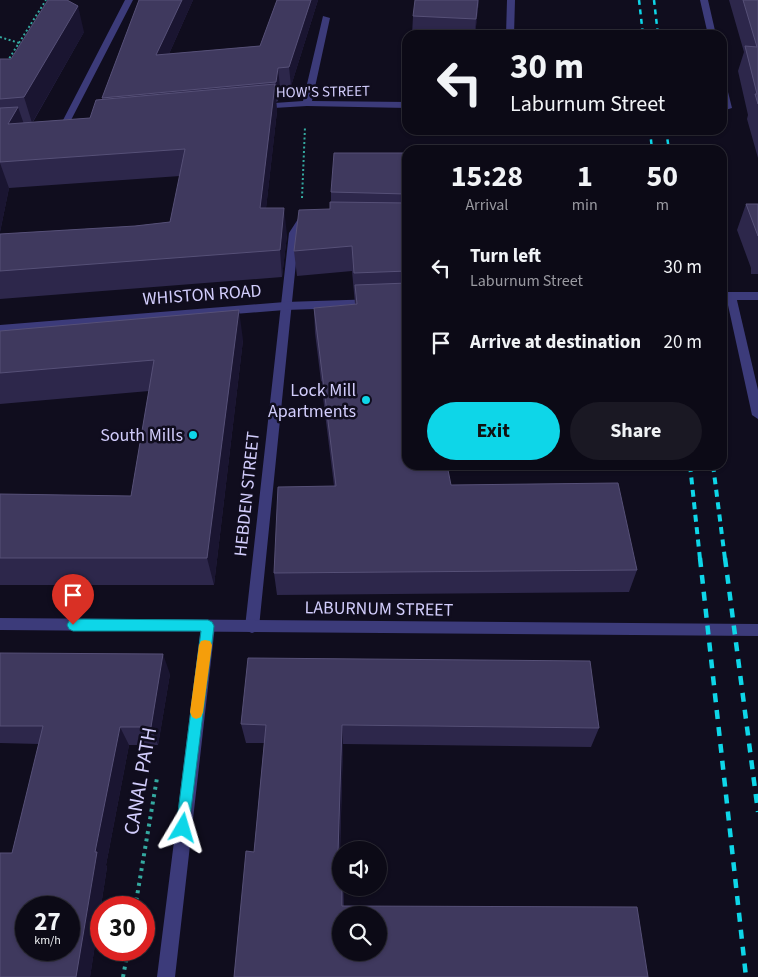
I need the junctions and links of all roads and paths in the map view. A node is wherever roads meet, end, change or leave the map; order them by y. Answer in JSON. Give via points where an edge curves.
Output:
{"nodes":[{"id":1,"x":46,"y":0,"type":"edge"},
{"id":2,"x":129,"y":0,"type":"edge"},
{"id":3,"x":511,"y":0,"type":"edge"},
{"id":4,"x":704,"y":0,"type":"edge"},
{"id":5,"x":326,"y":18,"type":"dead end"},
{"id":6,"x":510,"y":30,"type":"edge"},
{"id":7,"x":711,"y":30,"type":"edge"},
{"id":8,"x":0,"y":38,"type":"edge"},
{"id":9,"x":19,"y":43,"type":"junction"},
{"id":10,"x":7,"y":62,"type":"edge"},
{"id":11,"x":307,"y":103,"type":"junction"},
{"id":12,"x":402,"y":105,"type":"edge"},
{"id":13,"x":251,"y":108,"type":"edge"},
{"id":14,"x":65,"y":124,"type":"edge"},
{"id":15,"x":300,"y":221,"type":"junction"},
{"id":16,"x":320,"y":222,"type":"edge"},
{"id":17,"x":727,"y":296,"type":"edge"},
{"id":18,"x":758,"y":296,"type":"edge"},
{"id":19,"x":402,"y":302,"type":"edge"},
{"id":20,"x":285,"y":306,"type":"junction"},
{"id":21,"x":0,"y":329,"type":"edge"},
{"id":22,"x":758,"y":415,"type":"edge"},
{"id":23,"x":0,"y":624,"type":"edge"},
{"id":24,"x":208,"y":626,"type":"junction"},
{"id":25,"x":252,"y":627,"type":"junction"},
{"id":26,"x":758,"y":630,"type":"edge"},
{"id":27,"x":158,"y":774,"type":"dead end"},
{"id":28,"x":137,"y":896,"type":"edge"},
{"id":29,"x":126,"y":961,"type":"edge"},
{"id":30,"x":123,"y":977,"type":"edge"},
{"id":31,"x":166,"y":977,"type":"edge"}],
"edges":[{"from":1,"to":9,"type":"path"},
{"from":2,"to":14,"type":"street"},
{"from":3,"to":6,"type":"street"},
{"from":4,"to":7,"type":"street"},
{"from":5,"to":11,"type":"street"},
{"from":8,"to":9,"type":"path"},
{"from":9,"to":10,"type":"path"},
{"from":11,"to":12,"type":"street","name":"HOW'S STREET"},
{"from":11,"to":13,"type":"street","name":"HOW'S STREET"},
{"from":11,"to":15,"type":"path"},
{"from":15,"to":16,"type":"street"},
{"from":15,"to":20,"type":"street","name":"HEBDEN STREET","via":[[294,233]]},
{"from":17,"to":18,"type":"street"},
{"from":17,"to":22,"type":"street"},
{"from":19,"to":20,"type":"street","name":"WHISTON ROAD"},
{"from":20,"to":21,"type":"street","name":"WHISTON ROAD"},
{"from":20,"to":25,"type":"street","name":"HEBDEN STREET"},
{"from":23,"to":24,"type":"street","name":"LABURNUM STREET"},
{"from":24,"to":25,"type":"street","name":"LABURNUM STREET"},
{"from":24,"to":31,"type":"street"},
{"from":25,"to":26,"type":"street","name":"LABURNUM STREET"},
{"from":27,"to":28,"type":"path","name":"CANAL PATH"},
{"from":29,"to":30,"type":"path"}]}
